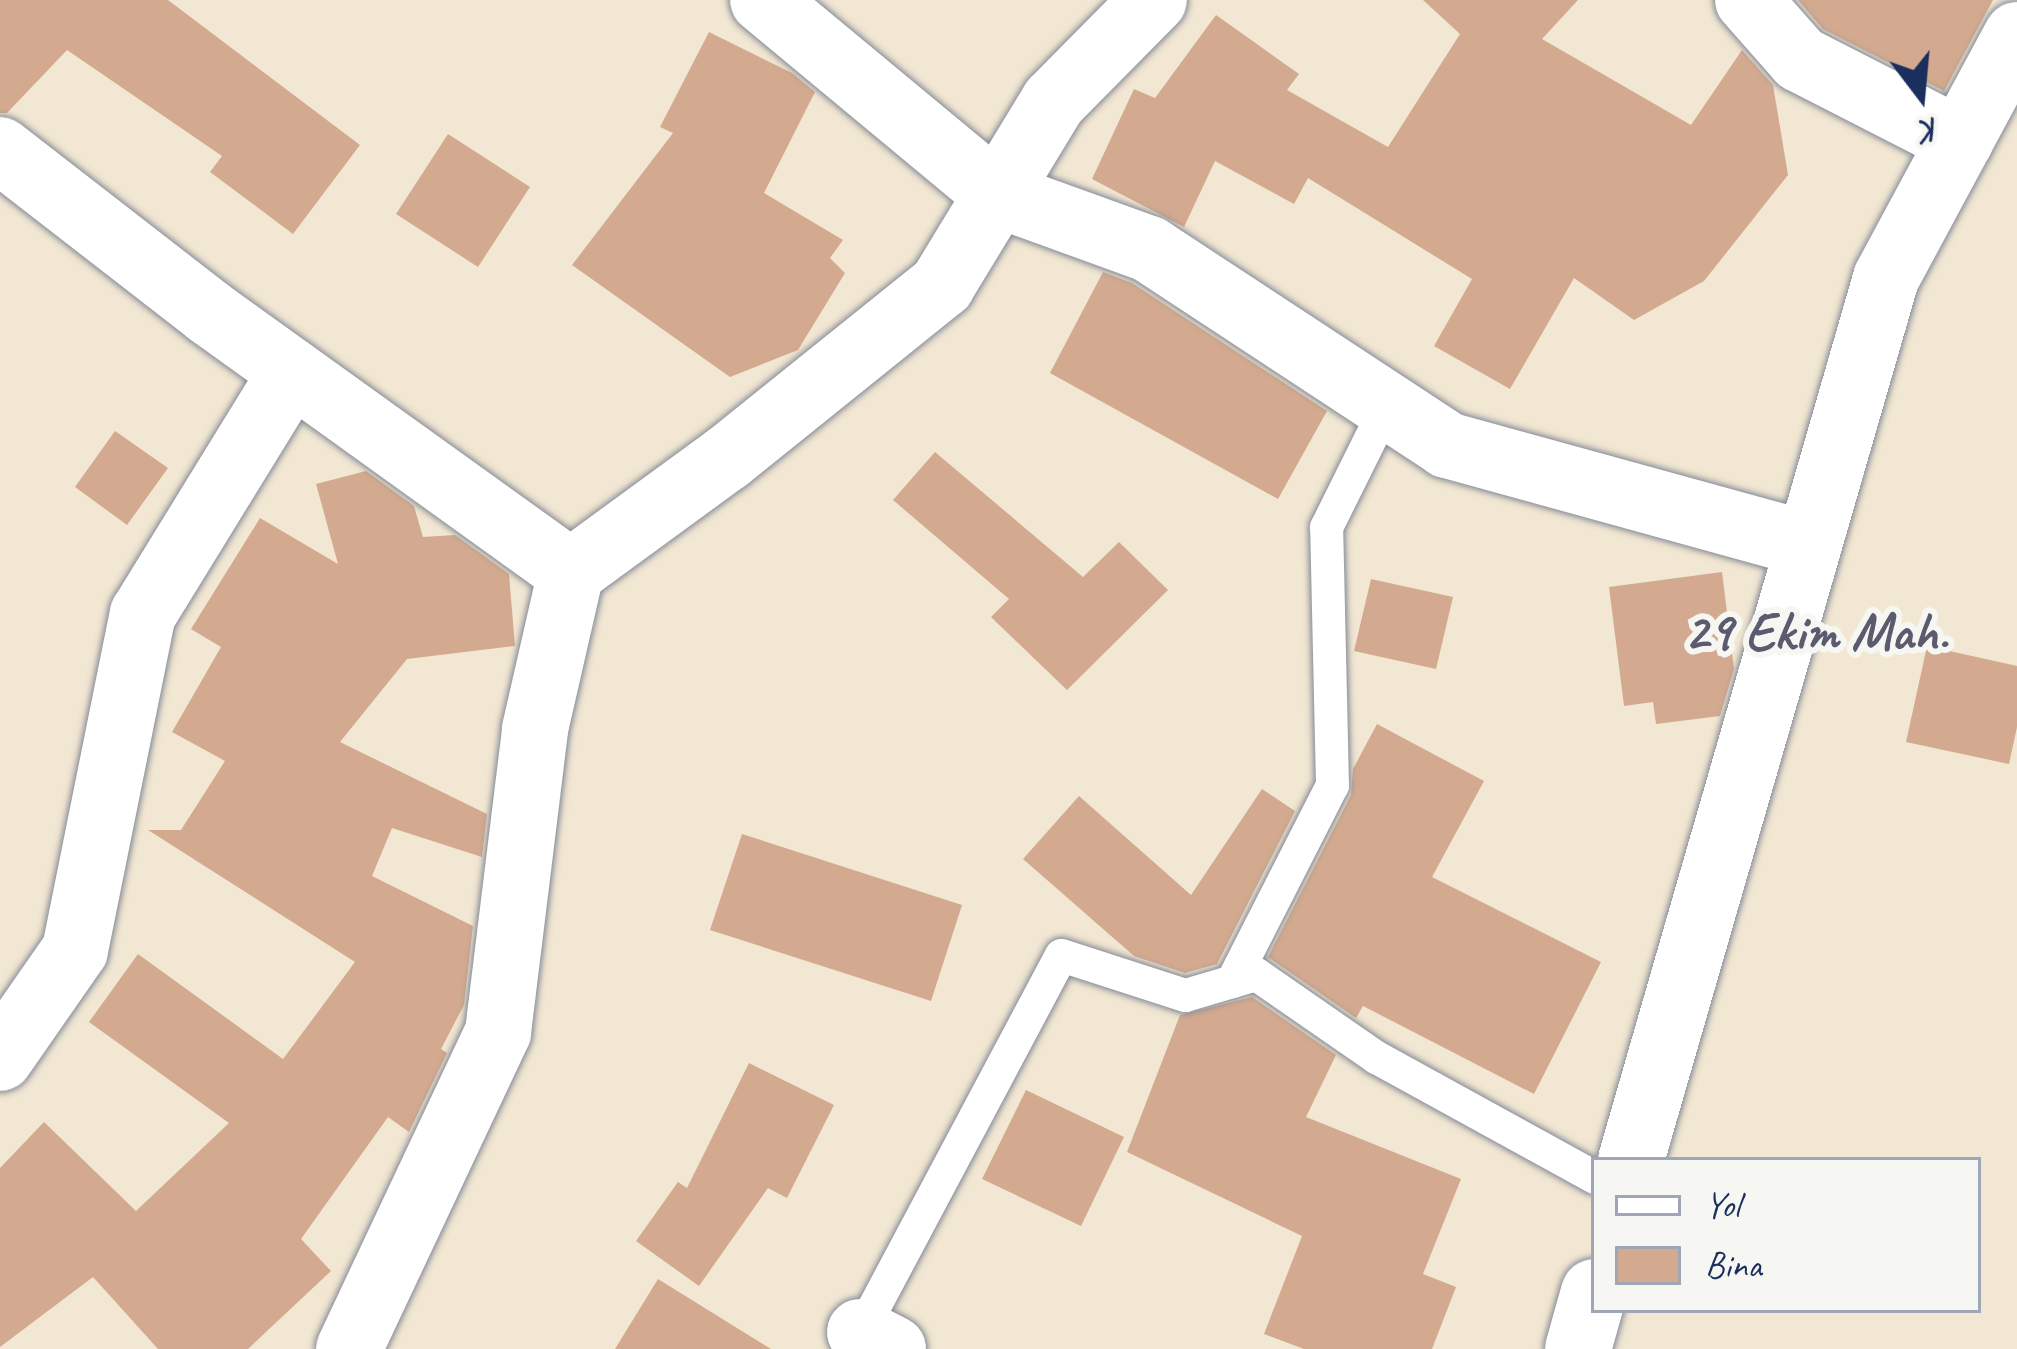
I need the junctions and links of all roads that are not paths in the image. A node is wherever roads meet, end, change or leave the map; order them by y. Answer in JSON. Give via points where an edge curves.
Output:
{"nodes":[{"id":1,"x":763,"y":0,"type":"edge"},
{"id":2,"x":1154,"y":0,"type":"edge"},
{"id":3,"x":1748,"y":0,"type":"edge"},
{"id":4,"x":2017,"y":34,"type":"edge"},
{"id":5,"x":1960,"y":140,"type":"junction"},
{"id":6,"x":0,"y":150,"type":"edge"},
{"id":7,"x":998,"y":194,"type":"junction"},
{"id":8,"x":292,"y":373,"type":"junction"},
{"id":9,"x":1386,"y":406,"type":"junction"},
{"id":10,"x":1807,"y":544,"type":"junction"},
{"id":11,"x":572,"y":572,"type":"junction"},
{"id":12,"x":1232,"y":981,"type":"junction"},
{"id":13,"x":0,"y":1058,"type":"edge"},
{"id":14,"x":1632,"y":1157,"type":"edge"},
{"id":15,"x":1591,"y":1176,"type":"edge"},
{"id":16,"x":868,"y":1344,"type":"edge"},
{"id":17,"x":349,"y":1349,"type":"edge"}],
"edges":[{"from":1,"to":7,"type":"street"},
{"from":2,"to":7,"type":"street","via":[[1054,101]]},
{"from":3,"to":5,"type":"street","via":[[1800,59]]},
{"from":4,"to":5,"type":"street"},
{"from":5,"to":10,"type":"street","via":[[1886,278]]},
{"from":6,"to":8,"type":"street"},
{"from":7,"to":9,"type":"street","via":[[1149,249]]},
{"from":7,"to":11,"type":"street","via":[[942,285]]},
{"from":8,"to":11,"type":"street"},
{"from":8,"to":13,"type":"street","via":[[143,614],[75,950]]},
{"from":9,"to":10,"type":"street","via":[[1447,445]]},
{"from":9,"to":12,"type":"lane","via":[[1326,527],[1333,785]]},
{"from":10,"to":14,"type":"street"},
{"from":11,"to":17,"type":"street","via":[[535,729],[498,1032]]},
{"from":12,"to":15,"type":"lane","via":[[1256,974],[1376,1057]]},
{"from":12,"to":16,"type":"lane","via":[[1185,995],[1061,955]]}]}
